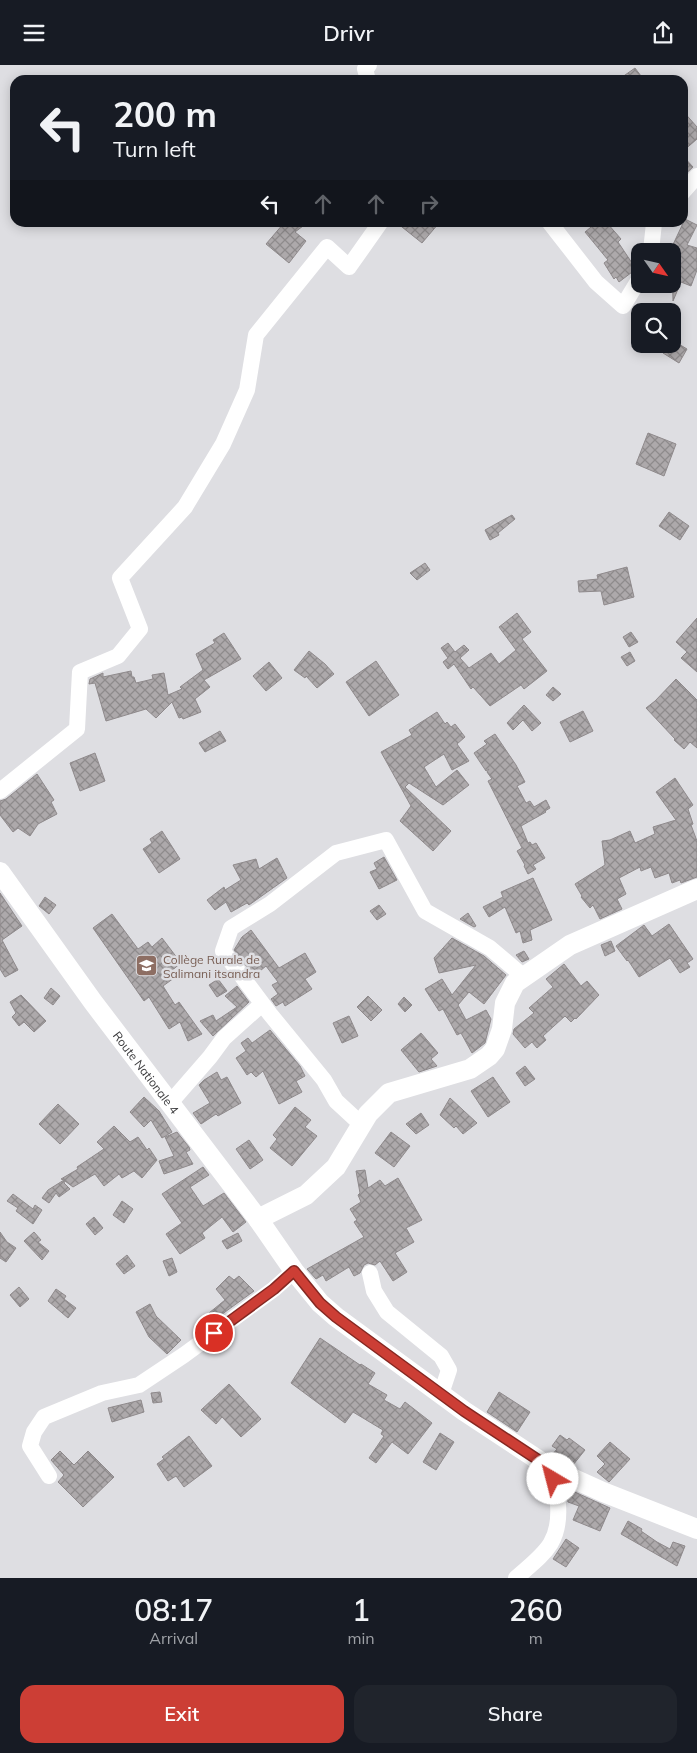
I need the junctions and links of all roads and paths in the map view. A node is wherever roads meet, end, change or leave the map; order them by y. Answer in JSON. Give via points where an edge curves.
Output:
{"nodes":[{"id":1,"x":697,"y":176,"type":"edge"},
{"id":2,"x":688,"y":186,"type":"edge"},
{"id":3,"x":377,"y":227,"type":"edge"},
{"id":4,"x":553,"y":227,"type":"edge"},
{"id":5,"x":654,"y":227,"type":"edge"},
{"id":6,"x":652,"y":243,"type":"edge"},
{"id":7,"x":631,"y":293,"type":"edge"},
{"id":8,"x":0,"y":791,"type":"edge"},
{"id":9,"x":0,"y":872,"type":"edge"},
{"id":10,"x":697,"y":889,"type":"edge"},
{"id":11,"x":524,"y":977,"type":"junction"},
{"id":12,"x":262,"y":1004,"type":"junction"},
{"id":13,"x":170,"y":1103,"type":"junction"},
{"id":14,"x":362,"y":1125,"type":"junction"},
{"id":15,"x":258,"y":1219,"type":"junction"},
{"id":16,"x":294,"y":1271,"type":"junction"},
{"id":17,"x":370,"y":1273,"type":"dead end"},
{"id":18,"x":440,"y":1394,"type":"junction"},
{"id":19,"x":552,"y":1469,"type":"junction"},
{"id":20,"x":48,"y":1476,"type":"dead end"},
{"id":21,"x":697,"y":1529,"type":"edge"},
{"id":22,"x":516,"y":1578,"type":"edge"}],
"edges":[{"from":1,"to":2,"type":"street"},
{"from":3,"to":8,"type":"street","via":[[349,267],[326,247],[256,335],[247,390],[223,444],[184,507],[120,578],[140,629],[118,656],[80,672],[77,729]]},
{"from":4,"to":7,"type":"street","via":[[596,282],[623,306]]},
{"from":5,"to":6,"type":"street"},
{"from":9,"to":13,"type":"main road","name":"Route Nationale 4"},
{"from":10,"to":11,"type":"main road","via":[[570,945]]},
{"from":11,"to":12,"type":"street","via":[[490,948],[425,911],[386,840],[336,853],[231,928],[222,951]]},
{"from":11,"to":14,"type":"main road","via":[[515,983],[505,1003],[502,1029],[489,1056],[470,1069],[389,1093],[368,1114]]},
{"from":12,"to":13,"type":"street","via":[[224,1038]]},
{"from":12,"to":14,"type":"street","via":[[324,1080],[336,1101]]},
{"from":13,"to":15,"type":"main road","name":"Route Nationale 4"},
{"from":14,"to":15,"type":"main road","via":[[336,1167],[306,1195]]},
{"from":15,"to":16,"type":"main road","name":"Route Nationale 4"},
{"from":16,"to":18,"type":"main road","name":"Route Nationale 4","via":[[336,1317]]},
{"from":16,"to":20,"type":"street","via":[[274,1289],[139,1385],[102,1393],[44,1417],[30,1446]]},
{"from":17,"to":18,"type":"street","via":[[374,1291],[387,1312],[441,1356],[449,1370]]},
{"from":18,"to":19,"type":"main road","name":"Route Nationale 4"},
{"from":19,"to":21,"type":"main road","name":"Route Nationale 4"},
{"from":19,"to":22,"type":"street","via":[[558,1529],[540,1557]]}]}
